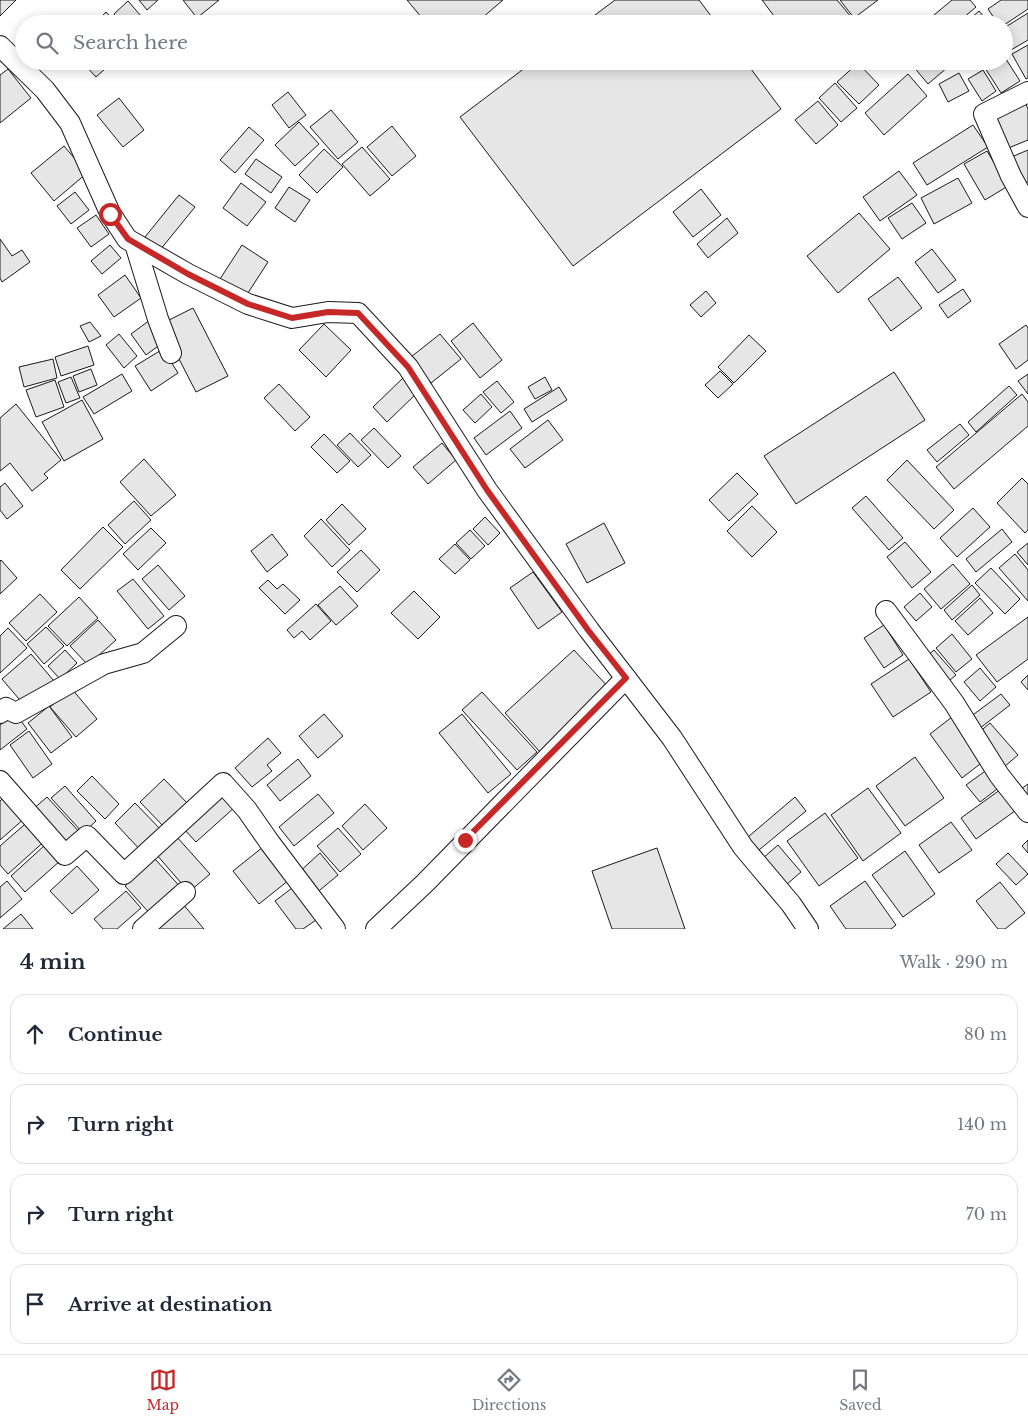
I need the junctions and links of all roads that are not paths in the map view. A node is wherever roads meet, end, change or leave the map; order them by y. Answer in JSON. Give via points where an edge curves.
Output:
{"nodes":[{"id":1,"x":0,"y":46,"type":"edge"},
{"id":2,"x":15,"y":61,"type":"edge"},
{"id":3,"x":25,"y":70,"type":"edge"},
{"id":4,"x":1028,"y":92,"type":"edge"},
{"id":5,"x":1028,"y":208,"type":"edge"},
{"id":6,"x":135,"y":244,"type":"junction"},
{"id":7,"x":171,"y":353,"type":"dead end"},
{"id":8,"x":886,"y":612,"type":"dead end"},
{"id":9,"x":176,"y":626,"type":"dead end"},
{"id":10,"x":626,"y":678,"type":"junction"},
{"id":11,"x":0,"y":713,"type":"edge"},
{"id":12,"x":0,"y":781,"type":"edge"},
{"id":13,"x":1028,"y":812,"type":"edge"},
{"id":14,"x":185,"y":892,"type":"dead end"},
{"id":15,"x":143,"y":929,"type":"edge"},
{"id":16,"x":335,"y":929,"type":"edge"},
{"id":17,"x":376,"y":929,"type":"edge"},
{"id":18,"x":808,"y":929,"type":"edge"}],
"edges":[{"from":1,"to":2,"type":"street"},
{"from":3,"to":6,"type":"street","via":[[45,90],[70,123],[110,214]]},
{"from":4,"to":5,"type":"street","via":[[984,114]]},
{"from":6,"to":7,"type":"street"},
{"from":6,"to":10,"type":"street","via":[[248,304],[292,318],[328,312],[358,313],[408,367],[487,490]]},
{"from":8,"to":13,"type":"street","via":[[954,703],[999,775]]},
{"from":9,"to":11,"type":"street","via":[[143,653],[104,664],[16,714],[6,708]]},
{"from":10,"to":17,"type":"street"},
{"from":10,"to":18,"type":"street","via":[[672,738],[743,846]]},
{"from":12,"to":16,"type":"street","via":[[65,855],[87,836],[124,874],[223,783],[247,810]]},
{"from":14,"to":15,"type":"street"}]}
